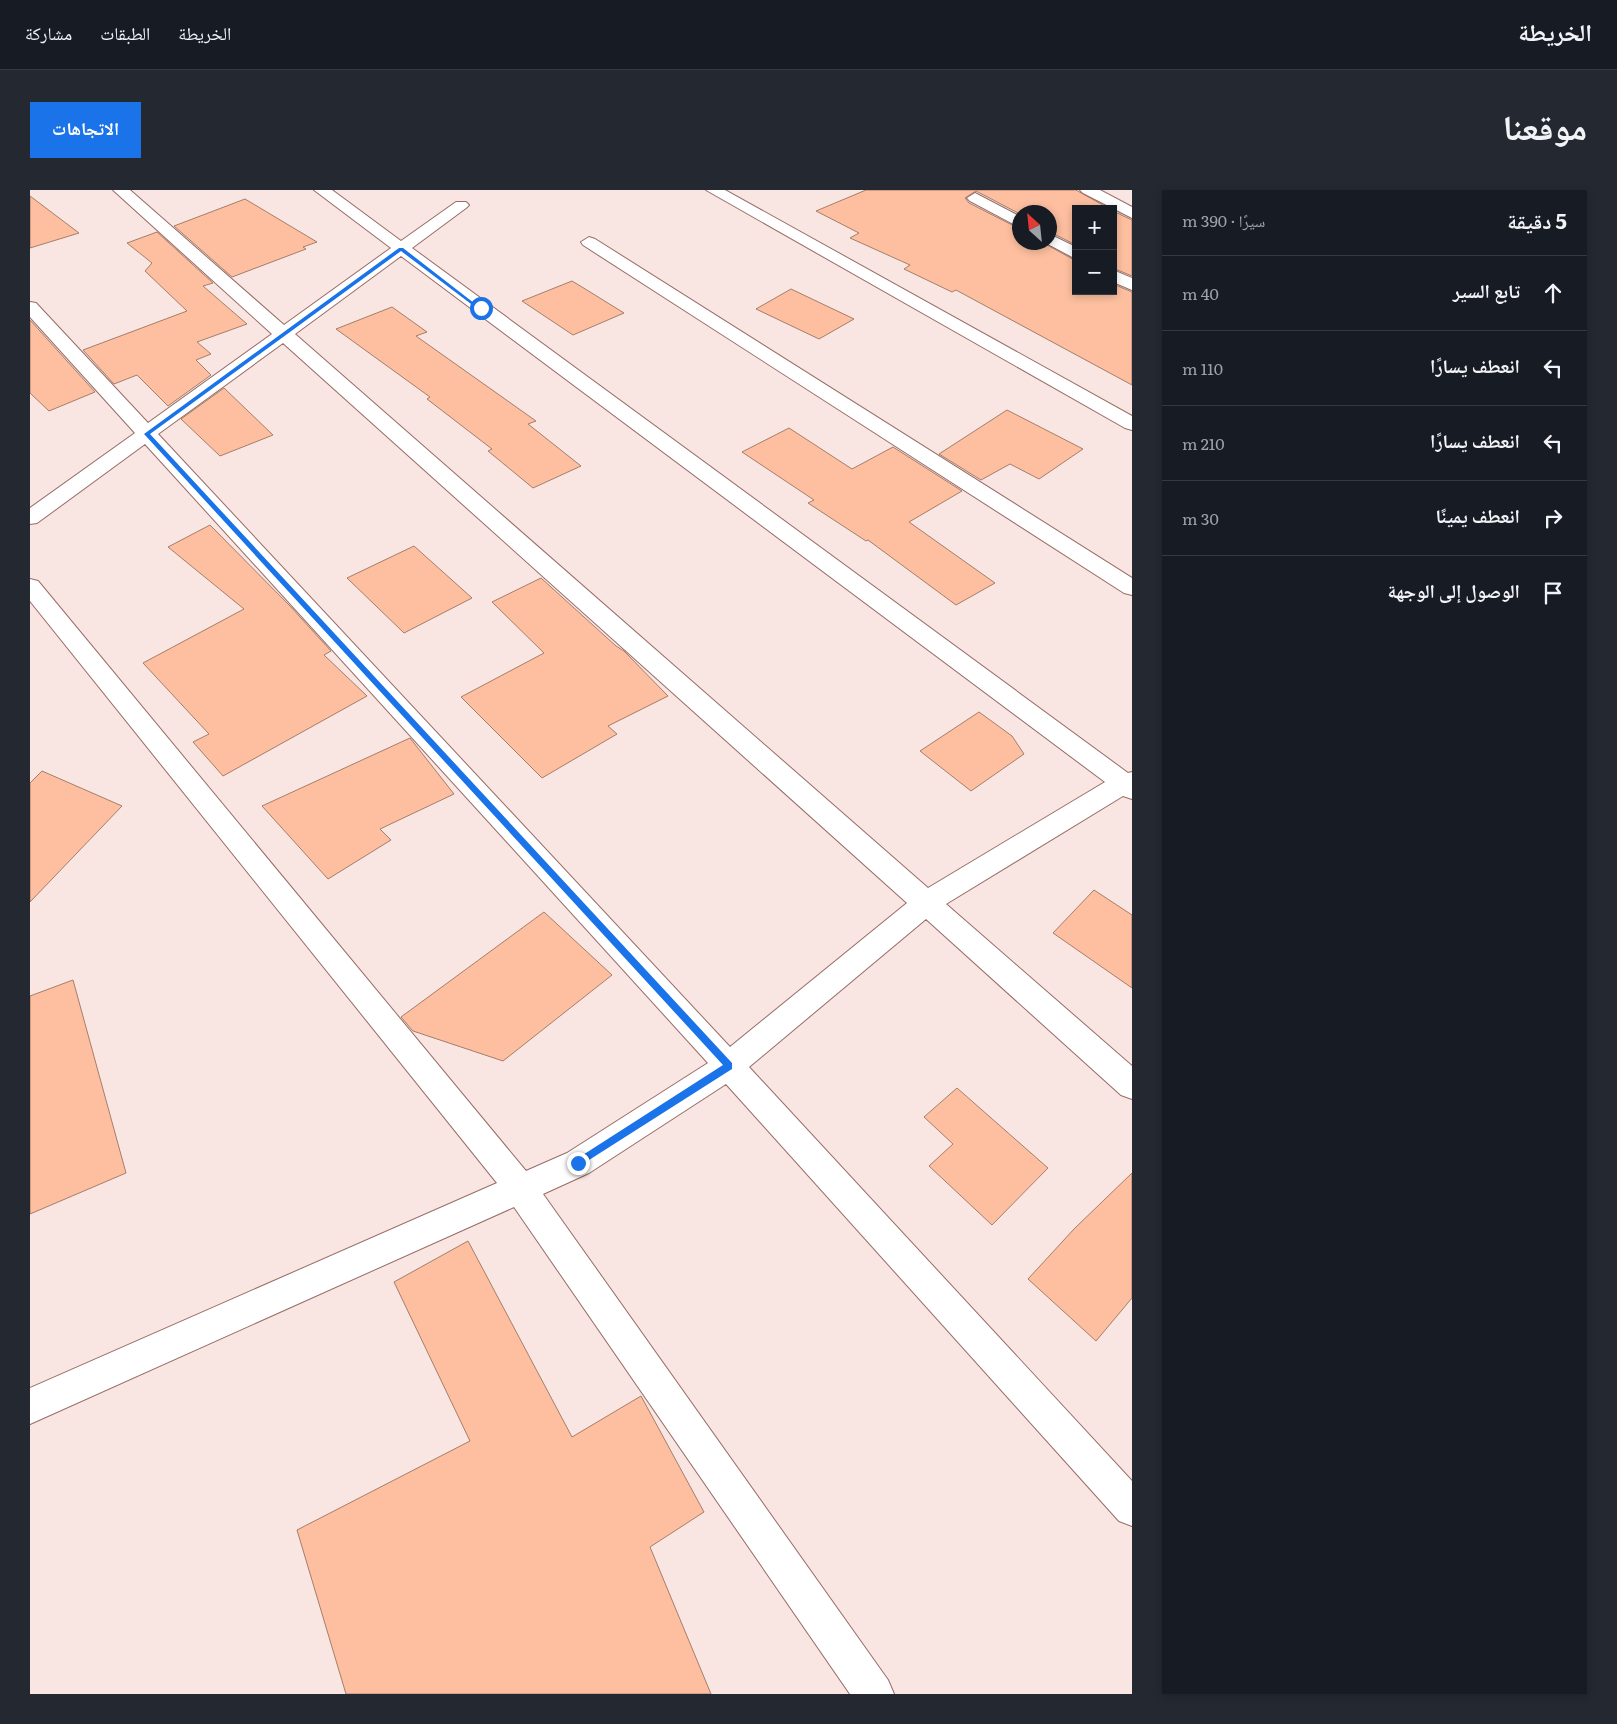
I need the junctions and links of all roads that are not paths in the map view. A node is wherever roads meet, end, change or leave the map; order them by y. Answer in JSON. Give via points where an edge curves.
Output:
{"nodes":[{"id":1,"x":121,"y":190,"type":"edge"},
{"id":2,"x":322,"y":190,"type":"edge"},
{"id":3,"x":714,"y":190,"type":"edge"},
{"id":4,"x":1088,"y":190,"type":"edge"},
{"id":5,"x":975,"y":198,"type":"dead end"},
{"id":6,"x":461,"y":205,"type":"dead end"},
{"id":7,"x":1132,"y":213,"type":"edge"},
{"id":8,"x":1012,"y":218,"type":"edge"},
{"id":9,"x":589,"y":242,"type":"dead end"},
{"id":10,"x":1057,"y":243,"type":"edge"},
{"id":11,"x":401,"y":249,"type":"junction"},
{"id":12,"x":1072,"y":252,"type":"edge"},
{"id":13,"x":1117,"y":277,"type":"edge"},
{"id":14,"x":1132,"y":285,"type":"edge"},
{"id":15,"x":30,"y":307,"type":"edge"},
{"id":16,"x":284,"y":335,"type":"junction"},
{"id":17,"x":1132,"y":424,"type":"edge"},
{"id":18,"x":147,"y":434,"type":"junction"},
{"id":19,"x":30,"y":518,"type":"edge"},
{"id":20,"x":30,"y":586,"type":"edge"},
{"id":21,"x":1132,"y":588,"type":"edge"},
{"id":22,"x":1129,"y":784,"type":"edge"},
{"id":23,"x":927,"y":902,"type":"junction"},
{"id":24,"x":729,"y":1066,"type":"junction"},
{"id":25,"x":1132,"y":1085,"type":"edge"},
{"id":26,"x":520,"y":1188,"type":"junction"},
{"id":27,"x":30,"y":1406,"type":"edge"},
{"id":28,"x":1132,"y":1508,"type":"edge"},
{"id":29,"x":874,"y":1694,"type":"edge"}],
"edges":[{"from":1,"to":16,"type":"street"},
{"from":2,"to":11,"type":"street"},
{"from":3,"to":17,"type":"street"},
{"from":4,"to":7,"type":"street"},
{"from":5,"to":8,"type":"street"},
{"from":6,"to":11,"type":"street"},
{"from":9,"to":21,"type":"street"},
{"from":10,"to":12,"type":"street"},
{"from":11,"to":16,"type":"street"},
{"from":11,"to":22,"type":"street"},
{"from":13,"to":14,"type":"street"},
{"from":15,"to":18,"type":"street"},
{"from":16,"to":18,"type":"street"},
{"from":16,"to":23,"type":"street"},
{"from":18,"to":19,"type":"street"},
{"from":18,"to":24,"type":"street"},
{"from":20,"to":26,"type":"street"},
{"from":22,"to":23,"type":"street"},
{"from":23,"to":24,"type":"street"},
{"from":23,"to":25,"type":"street"},
{"from":24,"to":26,"type":"street","via":[[578,1163]]},
{"from":24,"to":28,"type":"street"},
{"from":26,"to":27,"type":"street"},
{"from":26,"to":29,"type":"street"}]}
